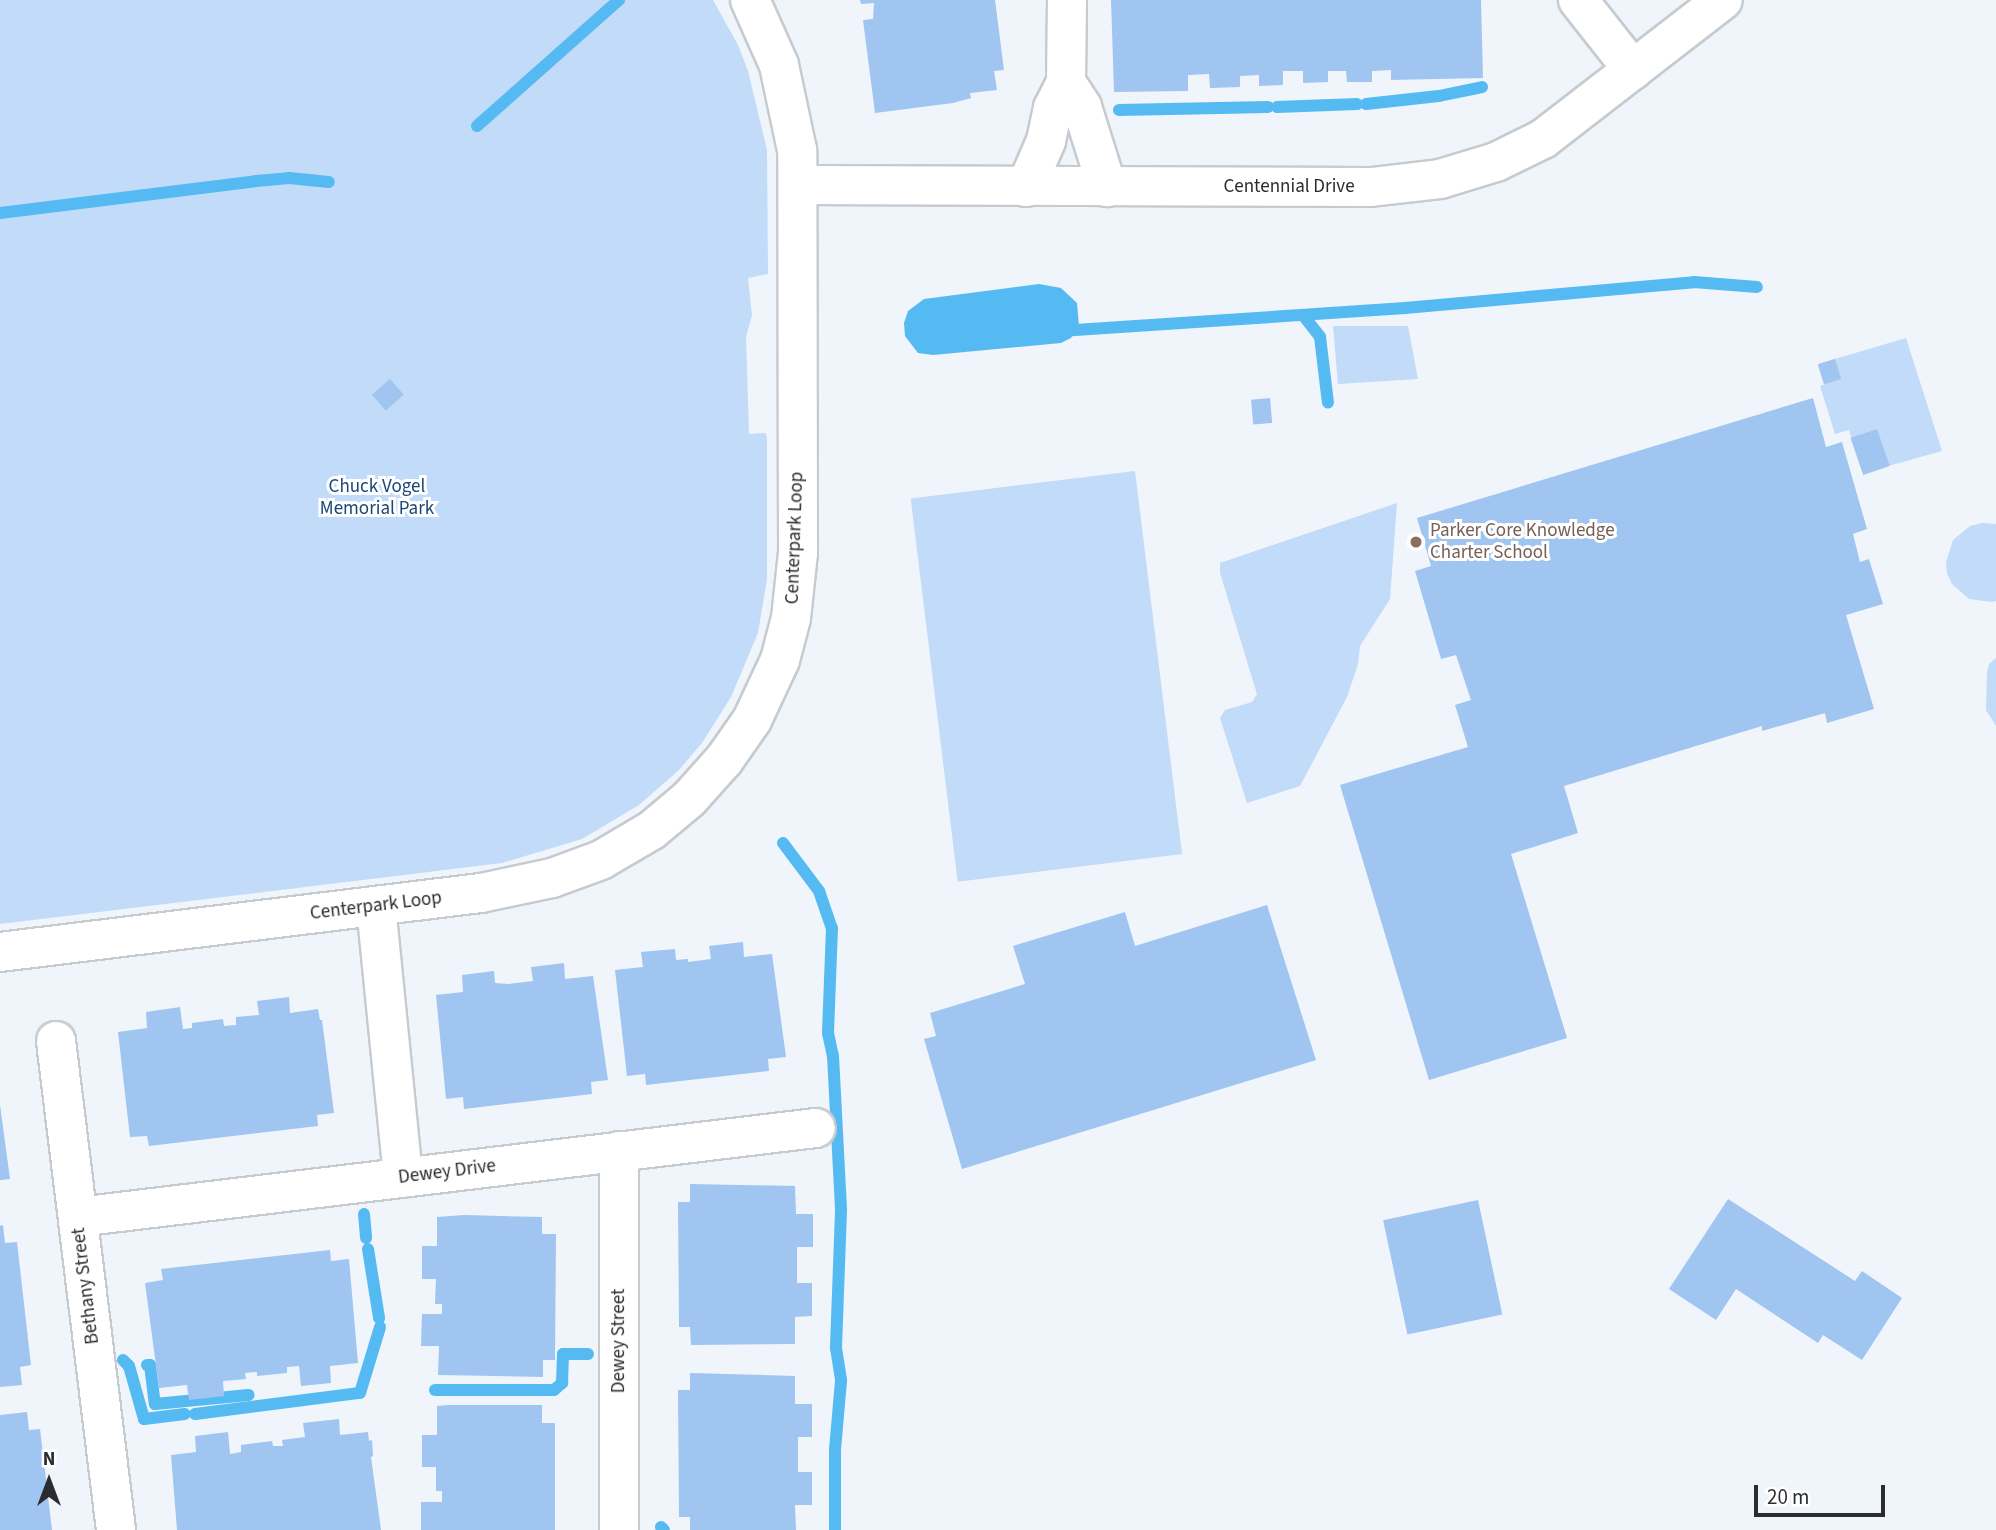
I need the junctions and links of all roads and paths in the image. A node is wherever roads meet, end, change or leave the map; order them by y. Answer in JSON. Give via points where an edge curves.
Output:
{"nodes":[{"id":1,"x":750,"y":0,"type":"edge"},
{"id":2,"x":1068,"y":0,"type":"edge"},
{"id":3,"x":1578,"y":0,"type":"edge"},
{"id":4,"x":1723,"y":0,"type":"edge"},
{"id":5,"x":1633,"y":70,"type":"junction"},
{"id":6,"x":1066,"y":82,"type":"junction"},
{"id":7,"x":799,"y":185,"type":"junction"},
{"id":8,"x":1026,"y":187,"type":"junction"},
{"id":9,"x":1107,"y":187,"type":"junction"},
{"id":10,"x":376,"y":906,"type":"junction"},
{"id":11,"x":0,"y":952,"type":"edge"},
{"id":12,"x":56,"y":1041,"type":"dead end"},
{"id":13,"x":816,"y":1128,"type":"dead end"},
{"id":14,"x":619,"y":1152,"type":"junction"},
{"id":15,"x":403,"y":1178,"type":"junction"},
{"id":16,"x":78,"y":1217,"type":"junction"},
{"id":17,"x":116,"y":1530,"type":"edge"},
{"id":18,"x":619,"y":1530,"type":"edge"}],
"edges":[{"from":1,"to":7,"type":"street","name":"Centerpark Loop","via":[[786,88]]},
{"from":2,"to":6,"type":"street"},
{"from":3,"to":5,"type":"street"},
{"from":4,"to":5,"type":"street","name":"Centennial Drive"},
{"from":5,"to":9,"type":"street","name":"Centennial Drive","via":[[1543,139],[1496,162],[1440,179],[1371,187]]},
{"from":6,"to":8,"type":"street"},
{"from":6,"to":9,"type":"street","via":[[1082,107]]},
{"from":7,"to":8,"type":"street","name":"Centennial Drive"},
{"from":7,"to":10,"type":"street","name":"Centerpark Loop","via":[[796,585],[782,653],[751,720],[689,799],[652,830],[601,860],[519,886]]},
{"from":8,"to":9,"type":"street","name":"Centennial Drive"},
{"from":10,"to":11,"type":"street","name":"Centerpark Loop"},
{"from":10,"to":15,"type":"street"},
{"from":12,"to":16,"type":"street","name":"Bethany Street"},
{"from":13,"to":14,"type":"street","name":"Dewey Drive"},
{"from":14,"to":15,"type":"street","name":"Dewey Drive"},
{"from":14,"to":18,"type":"street","name":"Dewey Street"},
{"from":15,"to":16,"type":"street","name":"Dewey Drive"},
{"from":16,"to":17,"type":"street","name":"Bethany Street"}]}
